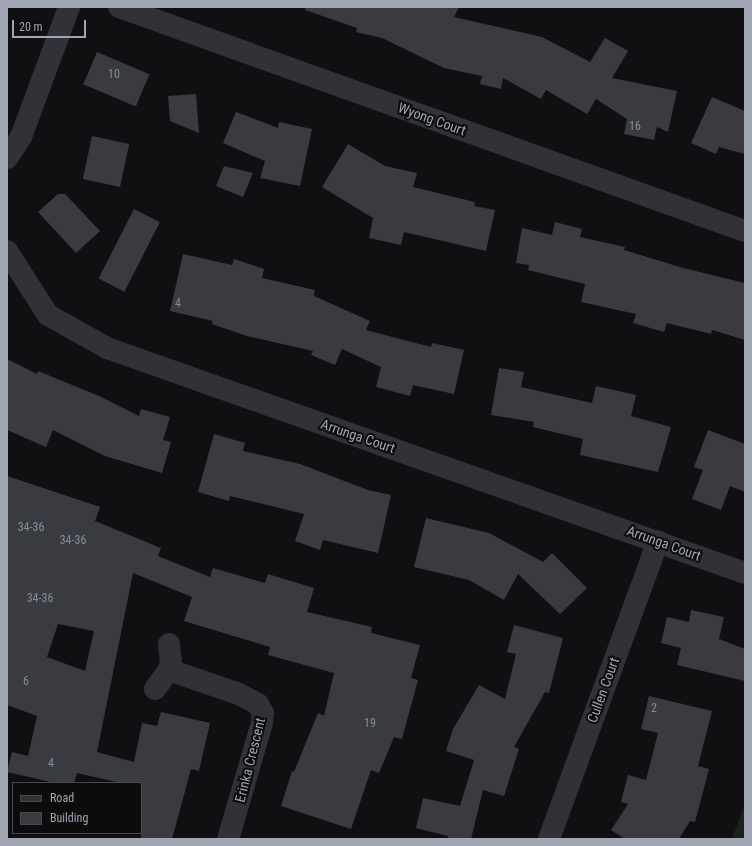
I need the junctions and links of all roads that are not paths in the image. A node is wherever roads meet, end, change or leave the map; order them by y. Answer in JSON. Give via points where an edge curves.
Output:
{"nodes":[{"id":1,"x":69,"y":7,"type":"edge"},
{"id":2,"x":119,"y":7,"type":"edge"},
{"id":3,"x":7,"y":158,"type":"edge"},
{"id":4,"x":745,"y":231,"type":"edge"},
{"id":5,"x":7,"y":251,"type":"edge"},
{"id":6,"x":658,"y":541,"type":"junction"},
{"id":7,"x":745,"y":573,"type":"edge"},
{"id":8,"x":169,"y":644,"type":"dead end"},
{"id":9,"x":169,"y":670,"type":"junction"},
{"id":10,"x":155,"y":689,"type":"dead end"},
{"id":11,"x":228,"y":839,"type":"edge"},
{"id":12,"x":549,"y":839,"type":"edge"}],
"edges":[{"from":1,"to":3,"type":"street","via":[[21,137]]},
{"from":2,"to":4,"type":"street","name":"Wyong Court"},
{"from":5,"to":6,"type":"street","name":"Arrunga Court","via":[[48,315],[107,348]]},
{"from":6,"to":7,"type":"street","name":"Arrunga Court"},
{"from":6,"to":12,"type":"street","name":"Cullen Court"},
{"from":8,"to":9,"type":"street"},
{"from":9,"to":10,"type":"street"},
{"from":9,"to":11,"type":"street","name":"Erinka Crescent","via":[[240,694],[258,704],[263,713]]}]}
